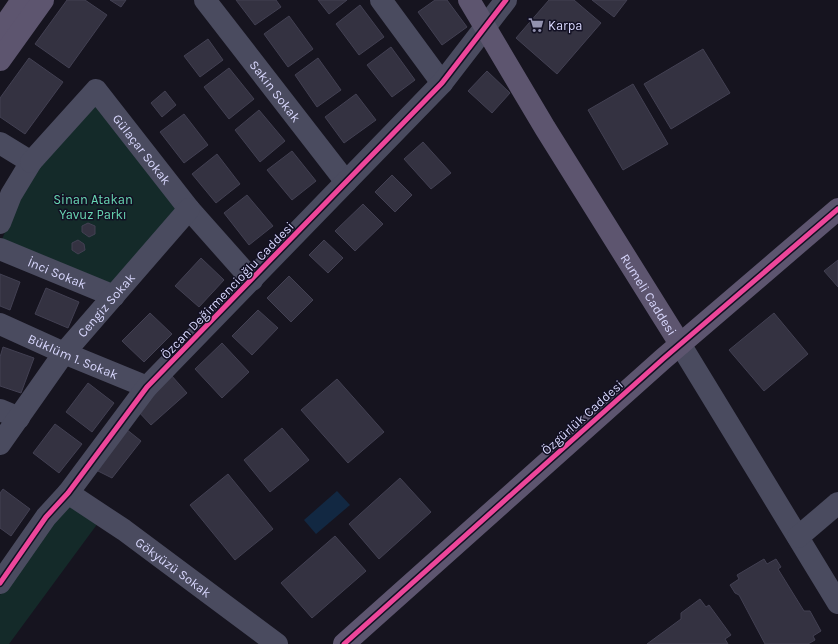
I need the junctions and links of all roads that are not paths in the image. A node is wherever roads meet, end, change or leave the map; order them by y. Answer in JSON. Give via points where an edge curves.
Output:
{"nodes":[{"id":1,"x":22,"y":0,"type":"edge"},
{"id":2,"x":43,"y":0,"type":"edge"},
{"id":3,"x":205,"y":0,"type":"edge"},
{"id":4,"x":381,"y":0,"type":"edge"},
{"id":5,"x":469,"y":0,"type":"edge"},
{"id":6,"x":506,"y":0,"type":"edge"},
{"id":7,"x":486,"y":26,"type":"junction"},
{"id":8,"x":0,"y":32,"type":"edge"},
{"id":9,"x":0,"y":60,"type":"edge"},
{"id":10,"x":442,"y":83,"type":"junction"},
{"id":11,"x":0,"y":143,"type":"edge"},
{"id":12,"x":32,"y":162,"type":"junction"},
{"id":13,"x":346,"y":182,"type":"junction"},
{"id":14,"x":189,"y":209,"type":"junction"},
{"id":15,"x":838,"y":209,"type":"edge"},
{"id":16,"x":0,"y":222,"type":"edge"},
{"id":17,"x":0,"y":249,"type":"edge"},
{"id":18,"x":252,"y":280,"type":"junction"},
{"id":19,"x":114,"y":296,"type":"junction"},
{"id":20,"x":0,"y":324,"type":"edge"},
{"id":21,"x":680,"y":344,"type":"junction"},
{"id":22,"x":64,"y":353,"type":"junction"},
{"id":23,"x":147,"y":387,"type":"junction"},
{"id":24,"x":9,"y":414,"type":"edge"},
{"id":25,"x":0,"y":444,"type":"edge"},
{"id":26,"x":68,"y":493,"type":"junction"},
{"id":27,"x":838,"y":503,"type":"edge"},
{"id":28,"x":798,"y":536,"type":"junction"},
{"id":29,"x":0,"y":583,"type":"edge"},
{"id":30,"x":838,"y":603,"type":"edge"},
{"id":31,"x":277,"y":644,"type":"edge"},
{"id":32,"x":344,"y":644,"type":"edge"}],
"edges":[{"from":1,"to":8,"type":"main road"},
{"from":2,"to":9,"type":"main road"},
{"from":3,"to":13,"type":"street","name":"Sakin Sokak"},
{"from":4,"to":10,"type":"street"},
{"from":5,"to":7,"type":"main road","name":"Rumeli Caddesi"},
{"from":6,"to":7,"type":"street","name":"Özcan Değirmencioğlu Caddesi"},
{"from":7,"to":10,"type":"street","name":"Özcan Değirmencioğlu Caddesi"},
{"from":7,"to":21,"type":"main road","name":"Rumeli Caddesi","via":[[545,128]]},
{"from":10,"to":13,"type":"street","name":"Özcan Değirmencioğlu Caddesi"},
{"from":11,"to":12,"type":"street"},
{"from":12,"to":14,"type":"street","name":"Gülaçar Sokak","via":[[96,90]]},
{"from":12,"to":16,"type":"street","via":[[11,195]]},
{"from":13,"to":18,"type":"street","name":"Özcan Değirmencioğlu Caddesi"},
{"from":14,"to":18,"type":"street","name":"Gülaçar Sokak"},
{"from":14,"to":19,"type":"street","name":"Cengiz Sokak"},
{"from":15,"to":21,"type":"main road","name":"Özgürlük Caddesi"},
{"from":17,"to":19,"type":"street","name":"İnci Sokak"},
{"from":18,"to":23,"type":"street","name":"Özcan Değirmencioğlu Caddesi"},
{"from":19,"to":22,"type":"street","name":"Cengiz Sokak"},
{"from":20,"to":22,"type":"street","name":"Büklüm 1. Sokak"},
{"from":21,"to":28,"type":"street","name":"Rumeli Caddesi"},
{"from":21,"to":32,"type":"main road","name":"Özgürlük Caddesi"},
{"from":22,"to":23,"type":"street","name":"Büklüm 1. Sokak"},
{"from":22,"to":24,"type":"street","name":"Cengiz Sokak"},
{"from":23,"to":26,"type":"street","name":"Özcan Değirmencioğlu Caddesi"},
{"from":24,"to":25,"type":"street","name":"Cengiz Sokak"},
{"from":26,"to":29,"type":"street","name":"Özcan Değirmencioğlu Caddesi","via":[[46,517]]},
{"from":26,"to":31,"type":"street","name":"Gökyüzü Sokak","via":[[124,530]]},
{"from":27,"to":28,"type":"street"},
{"from":28,"to":30,"type":"street","name":"Rumeli Caddesi"}]}
